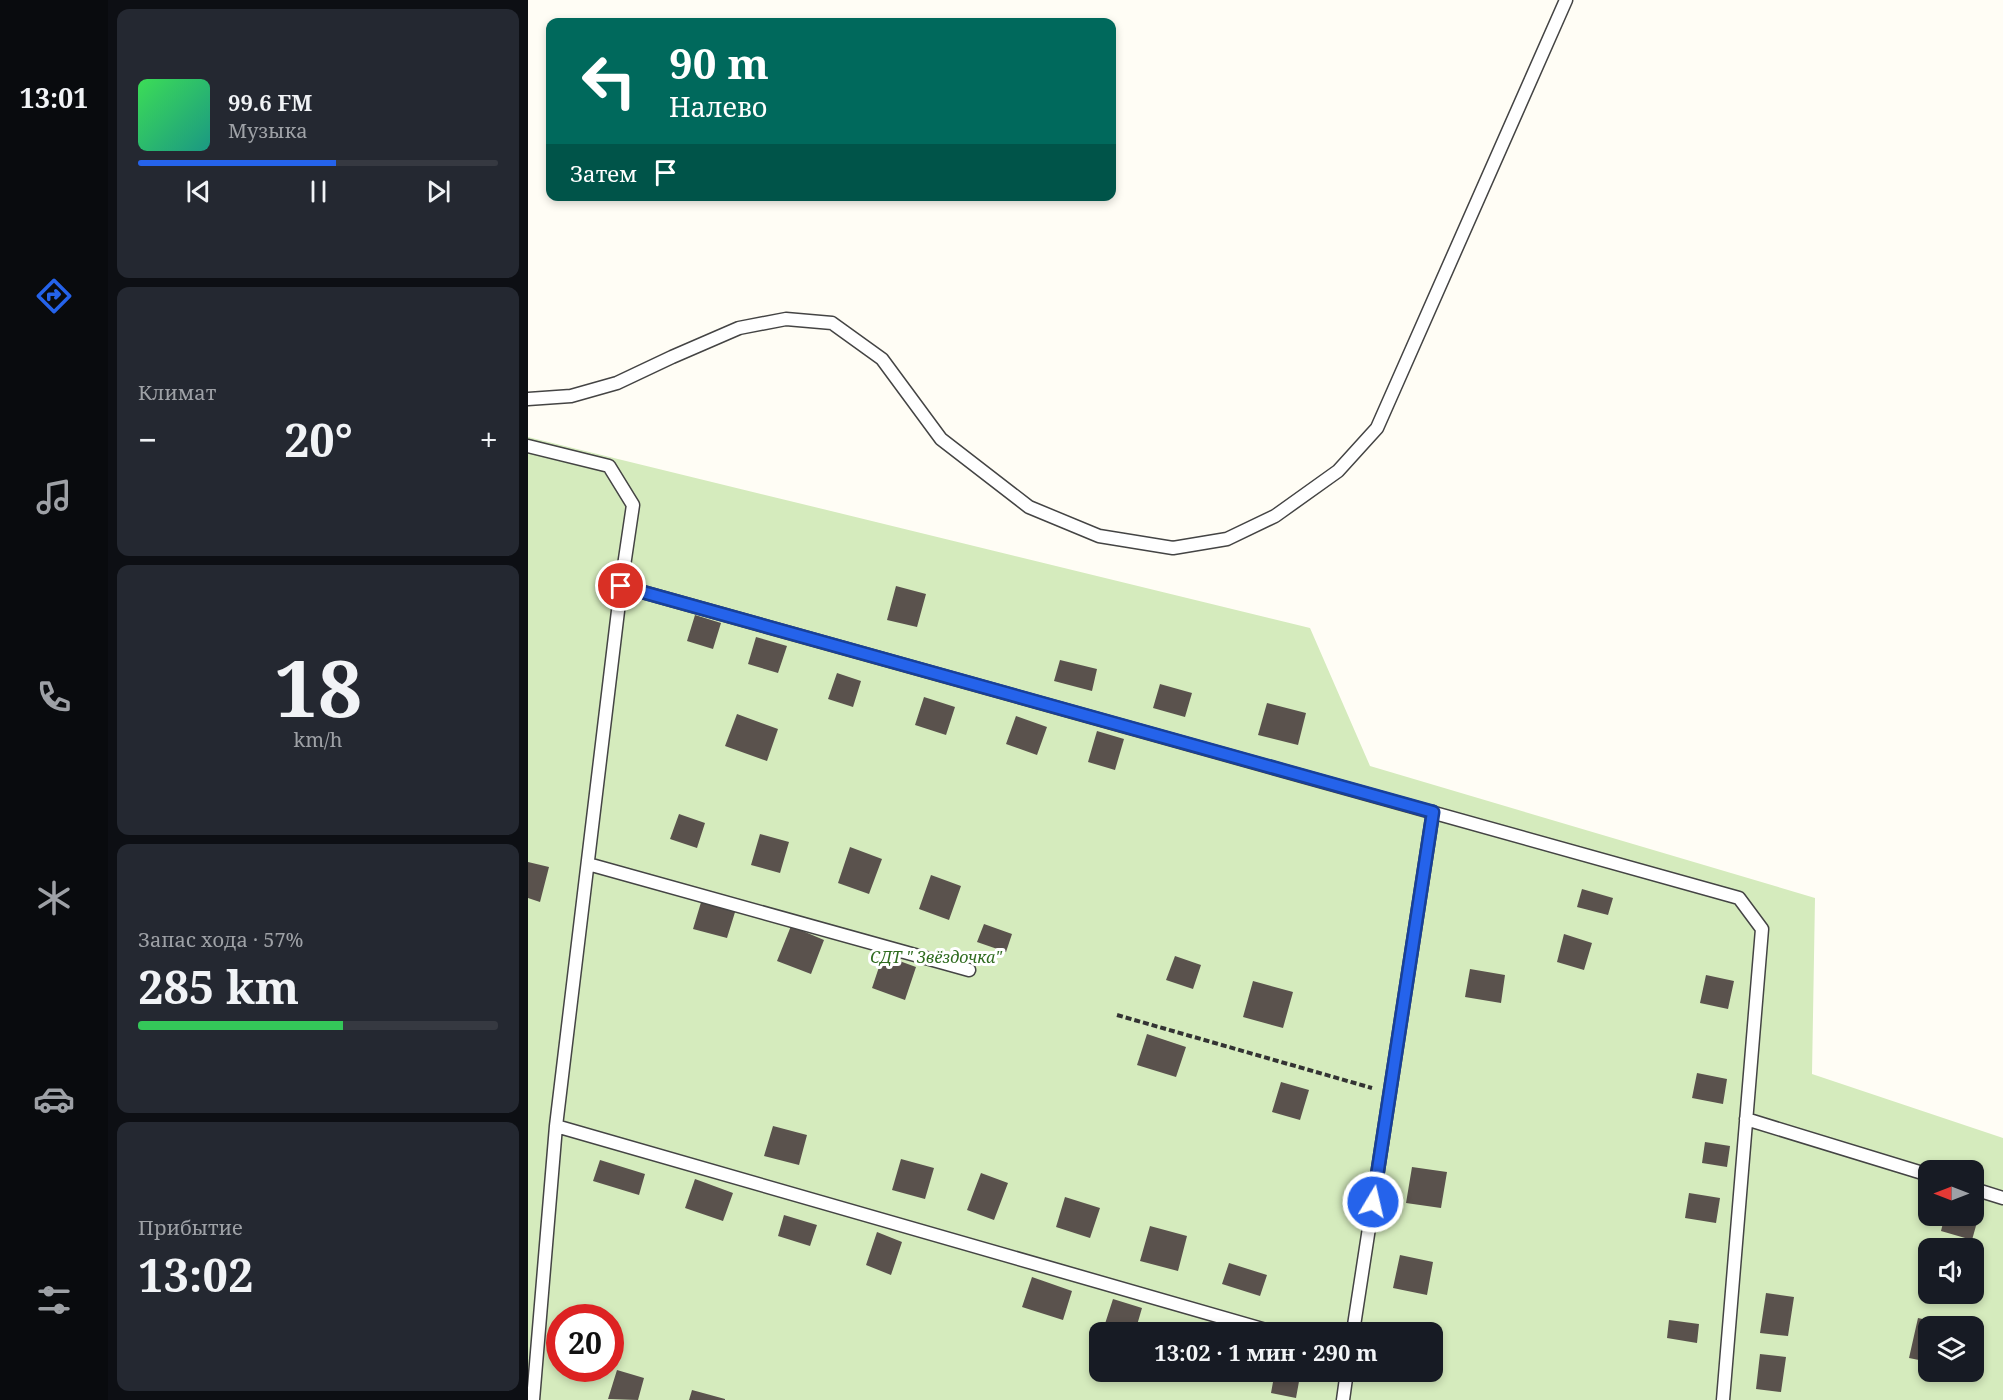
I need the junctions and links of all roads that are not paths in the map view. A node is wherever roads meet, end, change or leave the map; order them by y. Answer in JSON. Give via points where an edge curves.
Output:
{"nodes":[{"id":1,"x":1566,"y":0,"type":"edge"},
{"id":2,"x":528,"y":399,"type":"edge"},
{"id":3,"x":528,"y":446,"type":"edge"},
{"id":4,"x":621,"y":586,"type":"junction"},
{"id":5,"x":1433,"y":812,"type":"junction"},
{"id":6,"x":588,"y":864,"type":"junction"},
{"id":7,"x":969,"y":969,"type":"dead end"},
{"id":8,"x":1746,"y":1119,"type":"junction"},
{"id":9,"x":556,"y":1126,"type":"junction"},
{"id":10,"x":1918,"y":1172,"type":"edge"},
{"id":11,"x":1984,"y":1192,"type":"edge"},
{"id":12,"x":2003,"y":1198,"type":"edge"},
{"id":13,"x":1238,"y":1322,"type":"edge"},
{"id":14,"x":1355,"y":1322,"type":"edge"},
{"id":15,"x":1345,"y":1382,"type":"edge"},
{"id":16,"x":533,"y":1400,"type":"edge"},
{"id":17,"x":1343,"y":1400,"type":"edge"},
{"id":18,"x":1723,"y":1400,"type":"edge"}],
"edges":[{"from":1,"to":2,"type":"lane","via":[[1377,428],[1338,471],[1275,516],[1227,539],[1173,548],[1152,545],[1099,536],[1029,507],[941,439],[882,360],[832,324],[786,320],[739,328],[617,383],[571,396]]},
{"from":3,"to":4,"type":"lane","via":[[609,466],[633,505]]},
{"from":4,"to":5,"type":"lane"},
{"from":4,"to":6,"type":"lane"},
{"from":5,"to":8,"type":"lane","via":[[1738,898],[1762,929]]},
{"from":5,"to":14,"type":"lane"},
{"from":6,"to":7,"type":"lane"},
{"from":6,"to":9,"type":"lane"},
{"from":8,"to":10,"type":"lane"},
{"from":8,"to":18,"type":"lane"},
{"from":9,"to":13,"type":"lane"},
{"from":9,"to":16,"type":"lane"},
{"from":11,"to":12,"type":"lane"},
{"from":15,"to":17,"type":"lane"}]}
